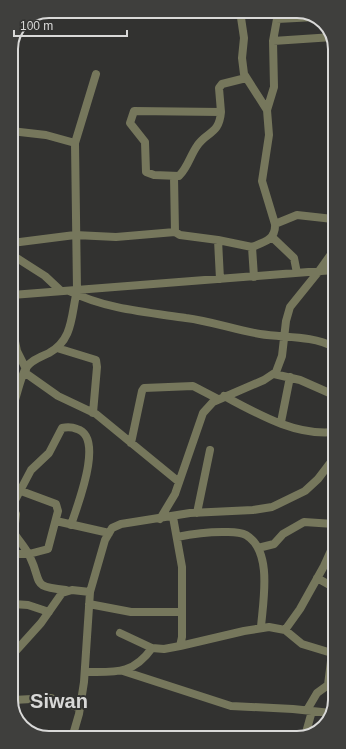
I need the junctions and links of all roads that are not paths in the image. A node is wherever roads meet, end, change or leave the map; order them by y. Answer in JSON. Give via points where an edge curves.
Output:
{"nodes":[{"id":1,"x":241,"y":18,"type":"edge"},
{"id":2,"x":277,"y":18,"type":"edge"},
{"id":3,"x":326,"y":38,"type":"edge"},
{"id":4,"x":274,"y":41,"type":"junction"},
{"id":5,"x":96,"y":74,"type":"dead end"},
{"id":6,"x":246,"y":78,"type":"junction"},
{"id":7,"x":267,"y":110,"type":"junction"},
{"id":8,"x":221,"y":112,"type":"junction"},
{"id":9,"x":18,"y":132,"type":"edge"},
{"id":10,"x":75,"y":143,"type":"junction"},
{"id":11,"x":174,"y":177,"type":"junction"},
{"id":12,"x":328,"y":219,"type":"edge"},
{"id":13,"x":275,"y":224,"type":"junction"},
{"id":14,"x":175,"y":232,"type":"junction"},
{"id":15,"x":75,"y":235,"type":"junction"},
{"id":16,"x":272,"y":237,"type":"junction"},
{"id":17,"x":218,"y":240,"type":"junction"},
{"id":18,"x":18,"y":242,"type":"edge"},
{"id":19,"x":252,"y":248,"type":"junction"},
{"id":20,"x":328,"y":258,"type":"edge"},
{"id":21,"x":18,"y":259,"type":"edge"},
{"id":22,"x":328,"y":270,"type":"edge"},
{"id":23,"x":319,"y":271,"type":"junction"},
{"id":24,"x":297,"y":273,"type":"junction"},
{"id":25,"x":254,"y":276,"type":"junction"},
{"id":26,"x":220,"y":279,"type":"junction"},
{"id":27,"x":65,"y":291,"type":"junction"},
{"id":28,"x":77,"y":292,"type":"junction"},
{"id":29,"x":18,"y":295,"type":"edge"},
{"id":30,"x":284,"y":338,"type":"junction"},
{"id":31,"x":328,"y":344,"type":"edge"},
{"id":32,"x":57,"y":348,"type":"junction"},
{"id":33,"x":18,"y":351,"type":"edge"},
{"id":34,"x":25,"y":370,"type":"junction"},
{"id":35,"x":274,"y":374,"type":"junction"},
{"id":36,"x":290,"y":377,"type":"junction"},
{"id":37,"x":18,"y":391,"type":"edge"},
{"id":38,"x":328,"y":393,"type":"edge"},
{"id":39,"x":221,"y":398,"type":"junction"},
{"id":40,"x":93,"y":413,"type":"junction"},
{"id":41,"x":281,"y":422,"type":"junction"},
{"id":42,"x":328,"y":432,"type":"edge"},
{"id":43,"x":131,"y":443,"type":"junction"},
{"id":44,"x":210,"y":450,"type":"dead end"},
{"id":45,"x":328,"y":465,"type":"edge"},
{"id":46,"x":179,"y":482,"type":"junction"},
{"id":47,"x":21,"y":491,"type":"junction"},
{"id":48,"x":18,"y":496,"type":"edge"},
{"id":49,"x":197,"y":513,"type":"junction"},
{"id":50,"x":173,"y":517,"type":"junction"},
{"id":51,"x":160,"y":519,"type":"junction"},
{"id":52,"x":56,"y":521,"type":"junction"},
{"id":53,"x":328,"y":524,"type":"edge"},
{"id":54,"x":71,"y":526,"type":"junction"},
{"id":55,"x":109,"y":533,"type":"junction"},
{"id":56,"x":177,"y":537,"type":"junction"},
{"id":57,"x":18,"y":539,"type":"edge"},
{"id":58,"x":258,"y":548,"type":"junction"},
{"id":59,"x":18,"y":554,"type":"edge"},
{"id":60,"x":29,"y":554,"type":"junction"},
{"id":61,"x":328,"y":556,"type":"edge"},
{"id":62,"x":317,"y":578,"type":"junction"},
{"id":63,"x":328,"y":584,"type":"edge"},
{"id":64,"x":66,"y":590,"type":"junction"},
{"id":65,"x":90,"y":592,"type":"junction"},
{"id":66,"x":89,"y":604,"type":"junction"},
{"id":67,"x":18,"y":605,"type":"edge"},
{"id":68,"x":49,"y":612,"type":"junction"},
{"id":69,"x":182,"y":612,"type":"junction"},
{"id":70,"x":261,"y":627,"type":"junction"},
{"id":71,"x":285,"y":630,"type":"junction"},
{"id":72,"x":120,"y":633,"type":"dead end"},
{"id":73,"x":180,"y":646,"type":"junction"},
{"id":74,"x":18,"y":648,"type":"edge"},
{"id":75,"x":152,"y":648,"type":"junction"},
{"id":76,"x":328,"y":652,"type":"edge"},
{"id":77,"x":123,"y":671,"type":"junction"},
{"id":78,"x":85,"y":672,"type":"junction"},
{"id":79,"x":328,"y":684,"type":"edge"},
{"id":80,"x":18,"y":700,"type":"edge"},
{"id":81,"x":80,"y":708,"type":"junction"},
{"id":82,"x":309,"y":711,"type":"junction"},
{"id":83,"x":325,"y":712,"type":"edge"},
{"id":84,"x":306,"y":729,"type":"edge"},
{"id":85,"x":74,"y":731,"type":"edge"}],
"edges":[{"from":1,"to":6,"type":"street","via":[[244,38],[242,58]]},
{"from":2,"to":4,"type":"street"},
{"from":3,"to":4,"type":"street"},
{"from":4,"to":7,"type":"street","via":[[274,86]]},
{"from":5,"to":10,"type":"street"},
{"from":6,"to":7,"type":"street"},
{"from":6,"to":8,"type":"street","via":[[222,84],[219,88]]},
{"from":7,"to":13,"type":"street","via":[[269,135],[262,181]]},
{"from":8,"to":11,"type":"street","via":[[216,128],[199,143],[183,172]]},
{"from":8,"to":11,"type":"street","via":[[134,111],[130,123],[145,142],[146,172]]},
{"from":9,"to":10,"type":"street","via":[[46,135]]},
{"from":10,"to":15,"type":"street"},
{"from":11,"to":14,"type":"street"},
{"from":12,"to":13,"type":"street","via":[[297,216]]},
{"from":13,"to":16,"type":"street","via":[[276,231]]},
{"from":14,"to":15,"type":"street","via":[[116,237]]},
{"from":14,"to":17,"type":"street","via":[[180,235]]},
{"from":15,"to":18,"type":"street"},
{"from":15,"to":28,"type":"street"},
{"from":16,"to":19,"type":"street"},
{"from":16,"to":24,"type":"street","via":[[294,258]]},
{"from":17,"to":19,"type":"street"},
{"from":17,"to":26,"type":"street"},
{"from":19,"to":25,"type":"street"},
{"from":20,"to":23,"type":"street"},
{"from":21,"to":27,"type":"street"},
{"from":22,"to":23,"type":"street"},
{"from":23,"to":24,"type":"street"},
{"from":23,"to":30,"type":"street","via":[[290,307]]},
{"from":24,"to":25,"type":"street"},
{"from":25,"to":26,"type":"street"},
{"from":26,"to":28,"type":"street"},
{"from":27,"to":28,"type":"street"},
{"from":27,"to":29,"type":"street"},
{"from":28,"to":30,"type":"street","via":[[124,309],[189,318],[239,331]]},
{"from":28,"to":32,"type":"street","via":[[66,337]]},
{"from":30,"to":31,"type":"street","via":[[317,339]]},
{"from":30,"to":35,"type":"street","via":[[281,363]]},
{"from":32,"to":34,"type":"street","via":[[34,360]]},
{"from":32,"to":40,"type":"street","via":[[96,360]]},
{"from":33,"to":34,"type":"street"},
{"from":34,"to":37,"type":"street"},
{"from":34,"to":40,"type":"street","via":[[58,396]]},
{"from":35,"to":36,"type":"street"},
{"from":35,"to":39,"type":"street"},
{"from":36,"to":38,"type":"street"},
{"from":36,"to":41,"type":"street"},
{"from":39,"to":41,"type":"street"},
{"from":39,"to":43,"type":"street","via":[[193,386],[144,388]]},
{"from":39,"to":46,"type":"street","via":[[207,406],[203,413]]},
{"from":40,"to":43,"type":"street"},
{"from":41,"to":42,"type":"street","via":[[313,432]]},
{"from":43,"to":46,"type":"street"},
{"from":44,"to":49,"type":"street"},
{"from":45,"to":49,"type":"street","via":[[312,485],[282,503],[253,510]]},
{"from":46,"to":51,"type":"street","via":[[173,499]]},
{"from":47,"to":48,"type":"street"},
{"from":47,"to":52,"type":"street","via":[[56,504]]},
{"from":47,"to":54,"type":"street","via":[[31,470],[53,447],[62,428],[74,428],[85,432],[90,459]]},
{"from":49,"to":50,"type":"street"},
{"from":50,"to":51,"type":"street"},
{"from":50,"to":56,"type":"street"},
{"from":51,"to":55,"type":"street","via":[[116,525]]},
{"from":52,"to":54,"type":"street"},
{"from":52,"to":60,"type":"street","via":[[48,549]]},
{"from":53,"to":58,"type":"street","via":[[304,522],[284,534],[274,544]]},
{"from":54,"to":55,"type":"street"},
{"from":55,"to":65,"type":"street"},
{"from":56,"to":58,"type":"street","via":[[199,533],[240,532],[250,538]]},
{"from":56,"to":69,"type":"street","via":[[182,567]]},
{"from":57,"to":60,"type":"street"},
{"from":58,"to":70,"type":"street","via":[[264,571]]},
{"from":59,"to":60,"type":"street"},
{"from":60,"to":64,"type":"street","via":[[38,582],[43,586]]},
{"from":61,"to":62,"type":"street"},
{"from":62,"to":63,"type":"street"},
{"from":62,"to":71,"type":"street"},
{"from":64,"to":65,"type":"street"},
{"from":64,"to":68,"type":"street"},
{"from":65,"to":66,"type":"street"},
{"from":66,"to":69,"type":"street","via":[[131,612]]},
{"from":66,"to":78,"type":"street"},
{"from":67,"to":68,"type":"street"},
{"from":68,"to":74,"type":"street"},
{"from":69,"to":73,"type":"street"},
{"from":70,"to":71,"type":"street"},
{"from":70,"to":73,"type":"street"},
{"from":71,"to":76,"type":"street","via":[[302,644]]},
{"from":72,"to":75,"type":"street"},
{"from":73,"to":75,"type":"street"},
{"from":75,"to":77,"type":"street","via":[[137,665]]},
{"from":77,"to":78,"type":"street"},
{"from":77,"to":82,"type":"street","via":[[231,706]]},
{"from":78,"to":81,"type":"street"},
{"from":79,"to":82,"type":"street","via":[[317,693]]},
{"from":80,"to":81,"type":"street","via":[[50,698]]},
{"from":81,"to":85,"type":"street"},
{"from":82,"to":83,"type":"street"},
{"from":82,"to":84,"type":"street"}]}
